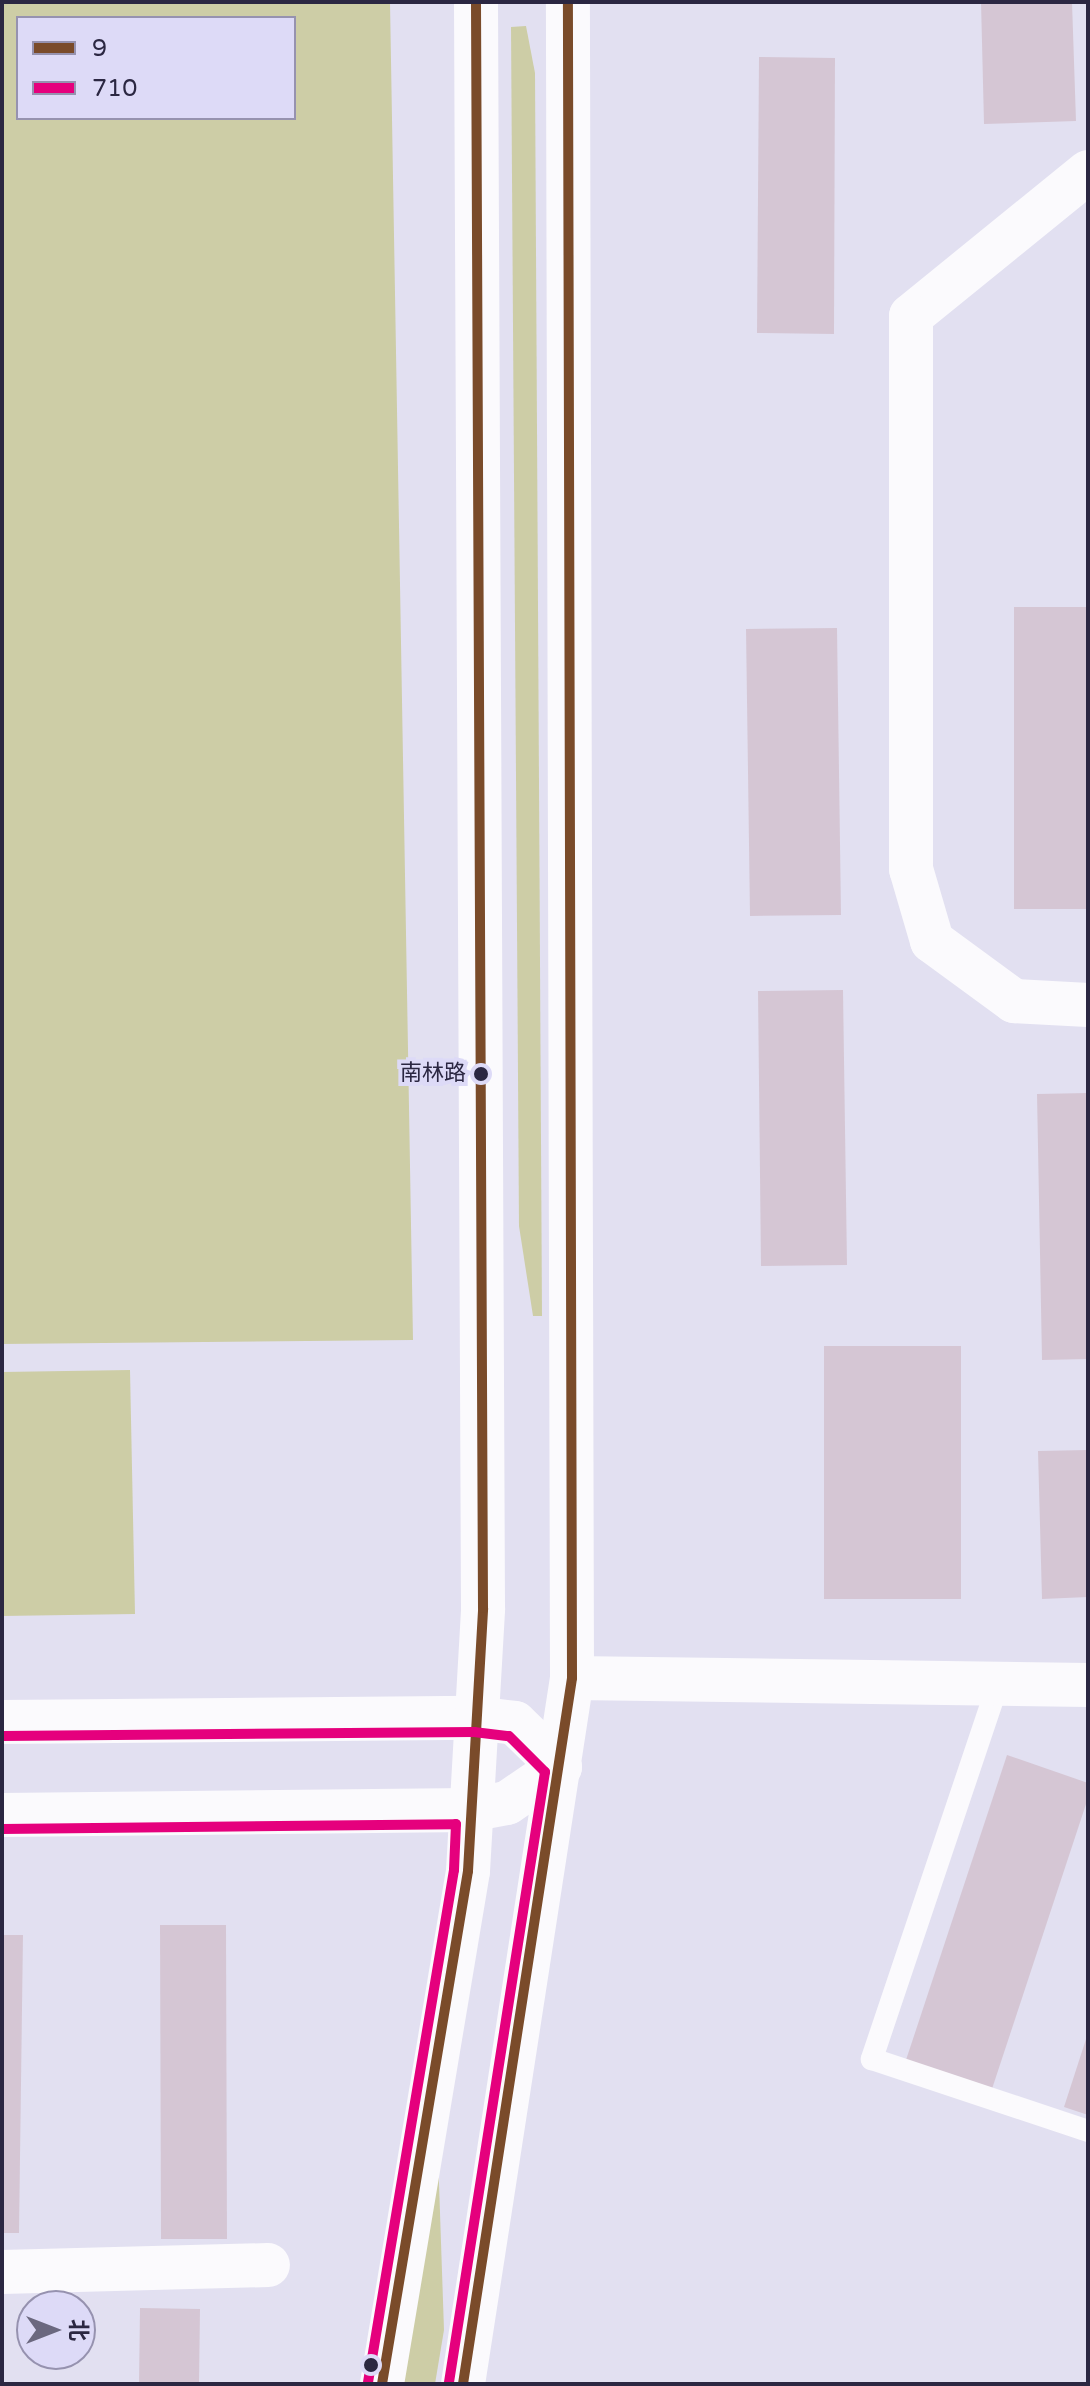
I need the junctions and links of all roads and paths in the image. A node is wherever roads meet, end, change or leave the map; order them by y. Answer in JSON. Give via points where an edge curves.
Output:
{"nodes":[{"id":1,"x":476,"y":2,"type":"edge"},
{"id":2,"x":568,"y":2,"type":"edge"},
{"id":3,"x":1088,"y":172,"type":"edge"},
{"id":4,"x":1088,"y":1005,"type":"edge"},
{"id":5,"x":572,"y":1678,"type":"junction"},
{"id":6,"x":998,"y":1684,"type":"junction"},
{"id":7,"x":1088,"y":1685,"type":"edge"},
{"id":8,"x":475,"y":1718,"type":"junction"},
{"id":9,"x":2,"y":1722,"type":"edge"},
{"id":10,"x":560,"y":1767,"type":"junction"},
{"id":11,"x":470,"y":1810,"type":"junction"},
{"id":12,"x":2,"y":1815,"type":"edge"},
{"id":13,"x":1088,"y":2131,"type":"edge"},
{"id":14,"x":268,"y":2265,"type":"dead end"},
{"id":15,"x":2,"y":2272,"type":"edge"},
{"id":16,"x":382,"y":2384,"type":"edge"},
{"id":17,"x":463,"y":2384,"type":"edge"}],
"edges":[{"from":1,"to":8,"type":"street","via":[[483,1608]]},
{"from":2,"to":5,"type":"street"},
{"from":3,"to":4,"type":"street","via":[[911,316],[911,869],[932,941],[1014,1001]]},
{"from":5,"to":6,"type":"street"},
{"from":5,"to":10,"type":"street"},
{"from":6,"to":7,"type":"street"},
{"from":6,"to":13,"type":"lane","via":[[872,2059]]},
{"from":8,"to":9,"type":"street"},
{"from":8,"to":10,"type":"street","via":[[515,1723]]},
{"from":8,"to":11,"type":"street"},
{"from":10,"to":11,"type":"street","via":[[507,1803]]},
{"from":10,"to":17,"type":"street"},
{"from":11,"to":12,"type":"street"},
{"from":11,"to":16,"type":"street","via":[[468,1871]]},
{"from":14,"to":15,"type":"street"}]}
